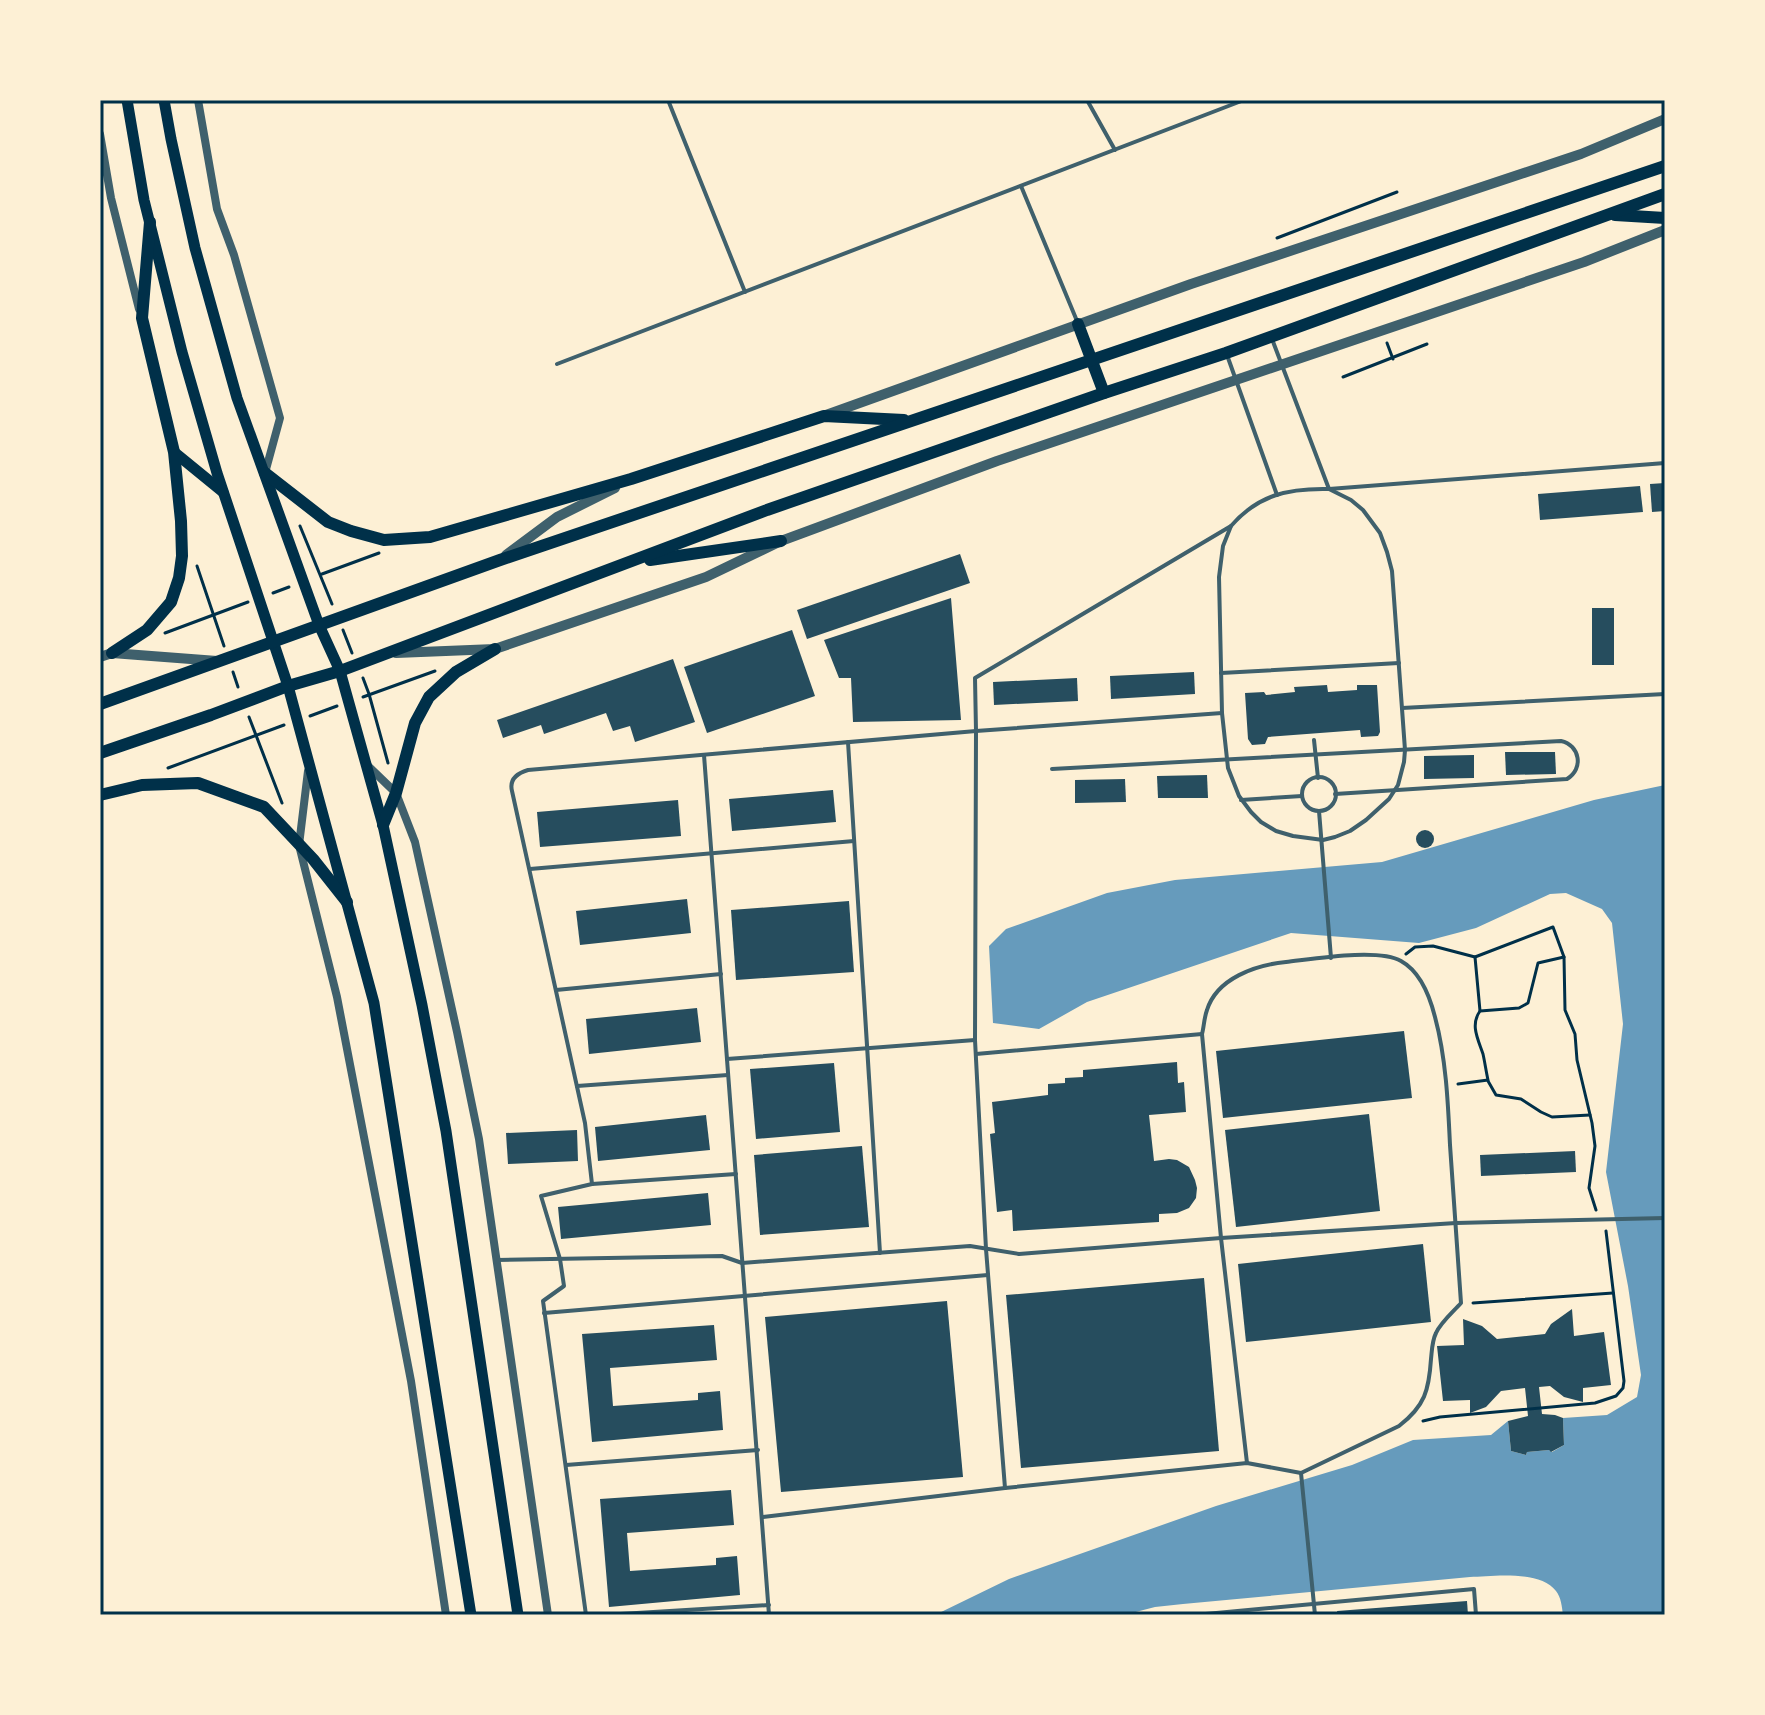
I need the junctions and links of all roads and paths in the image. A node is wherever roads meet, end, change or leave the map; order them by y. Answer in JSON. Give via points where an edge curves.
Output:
{"nodes":[{"id":1,"x":127,"y":100,"type":"edge"},
{"id":2,"x":164,"y":100,"type":"edge"},
{"id":3,"x":198,"y":100,"type":"edge"},
{"id":4,"x":668,"y":100,"type":"edge"},
{"id":5,"x":1087,"y":100,"type":"edge"},
{"id":6,"x":1244,"y":100,"type":"edge"},
{"id":7,"x":1665,"y":119,"type":"edge"},
{"id":8,"x":100,"y":134,"type":"edge"},
{"id":9,"x":1115,"y":150,"type":"junction"},
{"id":10,"x":1665,"y":166,"type":"edge"},
{"id":11,"x":1021,"y":186,"type":"junction"},
{"id":12,"x":1397,"y":192,"type":"dead end"},
{"id":13,"x":1665,"y":194,"type":"edge"},
{"id":14,"x":1607,"y":214,"type":"junction"},
{"id":15,"x":1665,"y":218,"type":"edge"},
{"id":16,"x":150,"y":222,"type":"junction"},
{"id":17,"x":1665,"y":230,"type":"edge"},
{"id":18,"x":1277,"y":238,"type":"dead end"},
{"id":19,"x":745,"y":292,"type":"junction"},
{"id":20,"x":142,"y":318,"type":"junction"},
{"id":21,"x":1078,"y":324,"type":"junction"},
{"id":22,"x":1271,"y":336,"type":"junction"},
{"id":23,"x":1427,"y":344,"type":"dead end"},
{"id":24,"x":1226,"y":353,"type":"junction"},
{"id":25,"x":1091,"y":360,"type":"junction"},
{"id":26,"x":1283,"y":363,"type":"junction"},
{"id":27,"x":557,"y":364,"type":"dead end"},
{"id":28,"x":1343,"y":377,"type":"dead end"},
{"id":29,"x":1235,"y":380,"type":"junction"},
{"id":30,"x":1104,"y":393,"type":"junction"},
{"id":31,"x":824,"y":416,"type":"junction"},
{"id":32,"x":914,"y":420,"type":"junction"},
{"id":33,"x":174,"y":452,"type":"junction"},
{"id":34,"x":1665,"y":463,"type":"edge"},
{"id":35,"x":265,"y":473,"type":"junction"},
{"id":36,"x":631,"y":479,"type":"junction"},
{"id":37,"x":1329,"y":489,"type":"junction"},
{"id":38,"x":224,"y":493,"type":"junction"},
{"id":39,"x":1277,"y":495,"type":"junction"},
{"id":40,"x":1231,"y":526,"type":"junction"},
{"id":41,"x":781,"y":541,"type":"junction"},
{"id":42,"x":500,"y":560,"type":"junction"},
{"id":43,"x":195,"y":561,"type":"dead end"},
{"id":44,"x":627,"y":563,"type":"junction"},
{"id":45,"x":319,"y":625,"type":"junction"},
{"id":46,"x":273,"y":641,"type":"junction"},
{"id":47,"x":495,"y":649,"type":"junction"},
{"id":48,"x":387,"y":653,"type":"junction"},
{"id":49,"x":106,"y":655,"type":"edge"},
{"id":50,"x":224,"y":660,"type":"junction"},
{"id":51,"x":1399,"y":663,"type":"junction"},
{"id":52,"x":340,"y":671,"type":"junction"},
{"id":53,"x":1221,"y":673,"type":"junction"},
{"id":54,"x":288,"y":686,"type":"junction"},
{"id":55,"x":1665,"y":694,"type":"edge"},
{"id":56,"x":244,"y":703,"type":"junction"},
{"id":57,"x":100,"y":704,"type":"edge"},
{"id":58,"x":1402,"y":708,"type":"junction"},
{"id":59,"x":1222,"y":713,"type":"junction"},
{"id":60,"x":976,"y":731,"type":"junction"},
{"id":61,"x":1314,"y":740,"type":"dead end"},
{"id":62,"x":848,"y":742,"type":"junction"},
{"id":63,"x":1405,"y":750,"type":"junction"},
{"id":64,"x":100,"y":753,"type":"edge"},
{"id":65,"x":704,"y":755,"type":"junction"},
{"id":66,"x":1316,"y":755,"type":"junction"},
{"id":67,"x":1227,"y":761,"type":"junction"},
{"id":68,"x":309,"y":764,"type":"junction"},
{"id":69,"x":367,"y":765,"type":"junction"},
{"id":70,"x":1052,"y":769,"type":"dead end"},
{"id":71,"x":1318,"y":778,"type":"junction"},
{"id":72,"x":1396,"y":790,"type":"junction"},
{"id":73,"x":396,"y":793,"type":"junction"},
{"id":74,"x":1335,"y":794,"type":"junction"},
{"id":75,"x":100,"y":795,"type":"edge"},
{"id":76,"x":1302,"y":796,"type":"junction"},
{"id":77,"x":1241,"y":800,"type":"junction"},
{"id":78,"x":283,"y":804,"type":"dead end"},
{"id":79,"x":1319,"y":811,"type":"junction"},
{"id":80,"x":383,"y":825,"type":"junction"},
{"id":81,"x":1323,"y":840,"type":"junction"},
{"id":82,"x":854,"y":841,"type":"junction"},
{"id":83,"x":299,"y":845,"type":"junction"},
{"id":84,"x":712,"y":853,"type":"junction"},
{"id":85,"x":530,"y":869,"type":"junction"},
{"id":86,"x":347,"y":902,"type":"junction"},
{"id":87,"x":1475,"y":957,"type":"junction"},
{"id":88,"x":1564,"y":957,"type":"junction"},
{"id":89,"x":1331,"y":958,"type":"junction"},
{"id":90,"x":1398,"y":959,"type":"junction"},
{"id":91,"x":721,"y":974,"type":"junction"},
{"id":92,"x":556,"y":990,"type":"junction"},
{"id":93,"x":1480,"y":1011,"type":"junction"},
{"id":94,"x":1202,"y":1034,"type":"junction"},
{"id":95,"x":975,"y":1040,"type":"junction"},
{"id":96,"x":867,"y":1048,"type":"junction"},
{"id":97,"x":976,"y":1054,"type":"junction"},
{"id":98,"x":727,"y":1059,"type":"junction"},
{"id":99,"x":728,"y":1075,"type":"junction"},
{"id":100,"x":1488,"y":1080,"type":"junction"},
{"id":101,"x":577,"y":1086,"type":"junction"},
{"id":102,"x":1447,"y":1086,"type":"junction"},
{"id":103,"x":1590,"y":1115,"type":"junction"},
{"id":104,"x":736,"y":1174,"type":"junction"},
{"id":105,"x":592,"y":1184,"type":"junction"},
{"id":106,"x":1665,"y":1218,"type":"edge"},
{"id":107,"x":1605,"y":1219,"type":"junction"},
{"id":108,"x":1456,"y":1223,"type":"junction"},
{"id":109,"x":1221,"y":1238,"type":"junction"},
{"id":110,"x":986,"y":1249,"type":"junction"},
{"id":111,"x":880,"y":1253,"type":"junction"},
{"id":112,"x":560,"y":1259,"type":"junction"},
{"id":113,"x":497,"y":1260,"type":"junction"},
{"id":114,"x":742,"y":1263,"type":"junction"},
{"id":115,"x":988,"y":1275,"type":"junction"},
{"id":116,"x":1615,"y":1293,"type":"junction"},
{"id":117,"x":745,"y":1296,"type":"junction"},
{"id":118,"x":1461,"y":1303,"type":"junction"},
{"id":119,"x":544,"y":1313,"type":"junction"},
{"id":120,"x":1399,"y":1426,"type":"junction"},
{"id":121,"x":758,"y":1450,"type":"junction"},
{"id":122,"x":1247,"y":1463,"type":"junction"},
{"id":123,"x":566,"y":1465,"type":"junction"},
{"id":124,"x":1301,"y":1473,"type":"junction"},
{"id":125,"x":1005,"y":1488,"type":"junction"},
{"id":126,"x":763,"y":1517,"type":"junction"},
{"id":127,"x":769,"y":1605,"type":"junction"},
{"id":128,"x":446,"y":1615,"type":"edge"},
{"id":129,"x":471,"y":1615,"type":"edge"},
{"id":130,"x":518,"y":1615,"type":"edge"},
{"id":131,"x":548,"y":1615,"type":"edge"},
{"id":132,"x":586,"y":1615,"type":"edge"},
{"id":133,"x":604,"y":1615,"type":"edge"},
{"id":134,"x":769,"y":1615,"type":"edge"},
{"id":135,"x":1195,"y":1615,"type":"edge"},
{"id":136,"x":1315,"y":1615,"type":"edge"},
{"id":137,"x":1476,"y":1615,"type":"edge"}],
"edges":[{"from":1,"to":16,"type":"main road"},
{"from":2,"to":35,"type":"main road","via":[[195,248],[237,398]]},
{"from":3,"to":35,"type":"street","via":[[217,209],[280,418]]},
{"from":4,"to":19,"type":"lane"},
{"from":5,"to":9,"type":"lane"},
{"from":6,"to":9,"type":"lane"},
{"from":7,"to":21,"type":"street","via":[[1581,154]]},
{"from":8,"to":20,"type":"street"},
{"from":9,"to":11,"type":"lane"},
{"from":10,"to":25,"type":"main road"},
{"from":11,"to":19,"type":"lane"},
{"from":11,"to":21,"type":"lane"},
{"from":12,"to":18,"type":"path"},
{"from":13,"to":14,"type":"main road"},
{"from":14,"to":15,"type":"main road"},
{"from":14,"to":22,"type":"main road"},
{"from":16,"to":20,"type":"main road"},
{"from":16,"to":38,"type":"main road"},
{"from":17,"to":26,"type":"street"},
{"from":19,"to":27,"type":"lane"},
{"from":20,"to":33,"type":"main road"},
{"from":21,"to":25,"type":"main road"},
{"from":21,"to":31,"type":"street"},
{"from":22,"to":24,"type":"main road"},
{"from":22,"to":26,"type":"lane"},
{"from":23,"to":28,"type":"path"},
{"from":24,"to":29,"type":"lane"},
{"from":24,"to":30,"type":"main road"},
{"from":25,"to":30,"type":"main road"},
{"from":25,"to":32,"type":"main road"},
{"from":26,"to":29,"type":"street"},
{"from":26,"to":37,"type":"lane"},
{"from":29,"to":39,"type":"lane"},
{"from":29,"to":41,"type":"street"},
{"from":30,"to":44,"type":"main road"},
{"from":31,"to":32,"type":"main road"},
{"from":31,"to":36,"type":"main road"},
{"from":32,"to":42,"type":"main road"},
{"from":33,"to":38,"type":"main road"},
{"from":33,"to":49,"type":"main road","via":[[182,556],[171,602],[147,630]]},
{"from":34,"to":37,"type":"lane"},
{"from":35,"to":36,"type":"main road","via":[[328,522],[384,540],[430,537]]},
{"from":35,"to":45,"type":"main road"},
{"from":36,"to":42,"type":"street","via":[[557,517]]},
{"from":37,"to":39,"type":"lane"},
{"from":37,"to":51,"type":"lane","via":[[1356,503],[1380,533],[1392,571]]},
{"from":38,"to":46,"type":"main road"},
{"from":39,"to":40,"type":"lane","via":[[1252,506]]},
{"from":40,"to":53,"type":"lane","via":[[1220,568]]},
{"from":40,"to":60,"type":"lane","via":[[975,678]]},
{"from":41,"to":44,"type":"main road"},
{"from":41,"to":47,"type":"street","via":[[706,577]]},
{"from":42,"to":45,"type":"main road"},
{"from":43,"to":50,"type":"path"},
{"from":44,"to":48,"type":"main road"},
{"from":45,"to":46,"type":"main road"},
{"from":45,"to":52,"type":"main road"},
{"from":46,"to":50,"type":"main road"},
{"from":46,"to":54,"type":"main road"},
{"from":47,"to":48,"type":"street"},
{"from":47,"to":73,"type":"main road","via":[[456,672],[429,697],[415,723]]},
{"from":48,"to":52,"type":"main road"},
{"from":49,"to":50,"type":"street"},
{"from":50,"to":56,"type":"path"},
{"from":50,"to":57,"type":"main road"},
{"from":51,"to":53,"type":"lane"},
{"from":51,"to":58,"type":"lane"},
{"from":52,"to":54,"type":"main road"},
{"from":52,"to":69,"type":"main road"},
{"from":53,"to":59,"type":"lane"},
{"from":54,"to":56,"type":"main road"},
{"from":54,"to":68,"type":"main road"},
{"from":55,"to":58,"type":"lane"},
{"from":56,"to":64,"type":"main road"},
{"from":56,"to":78,"type":"path"},
{"from":58,"to":63,"type":"lane"},
{"from":59,"to":60,"type":"lane"},
{"from":59,"to":67,"type":"lane"},
{"from":60,"to":62,"type":"lane"},
{"from":60,"to":95,"type":"lane"},
{"from":61,"to":66,"type":"lane"},
{"from":62,"to":65,"type":"lane"},
{"from":62,"to":82,"type":"lane"},
{"from":63,"to":66,"type":"lane"},
{"from":63,"to":72,"type":"lane"},
{"from":63,"to":72,"type":"lane","via":[[1564,741],[1574,748],[1578,764],[1567,779]]},
{"from":65,"to":84,"type":"lane"},
{"from":65,"to":85,"type":"lane","via":[[522,773],[511,787]]},
{"from":66,"to":67,"type":"lane"},
{"from":66,"to":71,"type":"lane"},
{"from":67,"to":70,"type":"lane"},
{"from":67,"to":77,"type":"lane"},
{"from":68,"to":83,"type":"street"},
{"from":68,"to":86,"type":"main road"},
{"from":69,"to":73,"type":"street"},
{"from":69,"to":80,"type":"main road"},
{"from":71,"to":74,"type":"lane","via":[[1331,782]]},
{"from":71,"to":76,"type":"lane","via":[[1306,783]]},
{"from":72,"to":74,"type":"lane"},
{"from":72,"to":81,"type":"lane","via":[[1359,825]]},
{"from":73,"to":80,"type":"main road"},
{"from":73,"to":113,"type":"street","via":[[415,842],[457,1032]]},
{"from":74,"to":79,"type":"lane","via":[[1330,807]]},
{"from":75,"to":83,"type":"main road","via":[[142,785],[198,783],[264,807]]},
{"from":76,"to":77,"type":"lane"},
{"from":76,"to":79,"type":"lane","via":[[1309,808]]},
{"from":77,"to":81,"type":"lane","via":[[1276,831]]},
{"from":79,"to":81,"type":"lane"},
{"from":80,"to":130,"type":"main road","via":[[446,1131]]},
{"from":81,"to":89,"type":"lane"},
{"from":82,"to":84,"type":"lane"},
{"from":82,"to":96,"type":"lane"},
{"from":83,"to":86,"type":"main road"},
{"from":83,"to":128,"type":"street","via":[[337,997],[405,1351]]},
{"from":84,"to":85,"type":"lane"},
{"from":84,"to":91,"type":"lane"},
{"from":85,"to":92,"type":"lane"},
{"from":86,"to":129,"type":"main road","via":[[374,1003]]},
{"from":87,"to":88,"type":"path","via":[[1553,927]]},
{"from":87,"to":90,"type":"path","via":[[1424,946]]},
{"from":87,"to":93,"type":"path"},
{"from":88,"to":93,"type":"path","via":[[1538,963],[1528,1003]]},
{"from":88,"to":103,"type":"path","via":[[1565,1010],[1575,1034]]},
{"from":89,"to":90,"type":"lane"},
{"from":89,"to":94,"type":"lane","via":[[1280,963],[1226,983],[1207,1008]]},
{"from":90,"to":102,"type":"lane","via":[[1419,978],[1430,1001]]},
{"from":91,"to":92,"type":"lane"},
{"from":91,"to":98,"type":"lane"},
{"from":92,"to":101,"type":"lane"},
{"from":93,"to":100,"type":"path","via":[[1475,1030]]},
{"from":94,"to":97,"type":"lane"},
{"from":94,"to":109,"type":"lane"},
{"from":95,"to":96,"type":"lane"},
{"from":95,"to":97,"type":"lane"},
{"from":96,"to":98,"type":"lane"},
{"from":96,"to":111,"type":"lane"},
{"from":97,"to":110,"type":"lane"},
{"from":98,"to":99,"type":"lane"},
{"from":99,"to":101,"type":"lane"},
{"from":99,"to":104,"type":"lane"},
{"from":100,"to":102,"type":"path"},
{"from":100,"to":103,"type":"path","via":[[1496,1095],[1521,1099],[1552,1117]]},
{"from":101,"to":105,"type":"lane"},
{"from":102,"to":108,"type":"lane"},
{"from":103,"to":107,"type":"path","via":[[1595,1146],[1589,1188],[1594,1208]]},
{"from":104,"to":105,"type":"lane"},
{"from":104,"to":114,"type":"lane"},
{"from":105,"to":112,"type":"lane","via":[[541,1196]]},
{"from":106,"to":107,"type":"lane"},
{"from":107,"to":108,"type":"lane"},
{"from":107,"to":116,"type":"path"},
{"from":108,"to":109,"type":"lane"},
{"from":108,"to":118,"type":"lane"},
{"from":109,"to":110,"type":"lane","via":[[1019,1254]]},
{"from":109,"to":122,"type":"lane"},
{"from":110,"to":111,"type":"lane"},
{"from":110,"to":115,"type":"lane"},
{"from":111,"to":114,"type":"lane"},
{"from":112,"to":113,"type":"lane"},
{"from":112,"to":114,"type":"lane","via":[[722,1256]]},
{"from":112,"to":119,"type":"lane","via":[[564,1286],[543,1301]]},
{"from":113,"to":131,"type":"street"},
{"from":114,"to":117,"type":"lane"},
{"from":115,"to":117,"type":"lane"},
{"from":115,"to":125,"type":"lane"},
{"from":116,"to":118,"type":"path"},
{"from":116,"to":120,"type":"path","via":[[1624,1381],[1616,1396]]},
{"from":117,"to":119,"type":"lane"},
{"from":117,"to":121,"type":"lane"},
{"from":118,"to":120,"type":"lane","via":[[1435,1334],[1423,1401]]},
{"from":119,"to":123,"type":"lane"},
{"from":120,"to":124,"type":"lane"},
{"from":121,"to":123,"type":"lane"},
{"from":121,"to":126,"type":"lane"},
{"from":122,"to":124,"type":"lane"},
{"from":122,"to":125,"type":"lane"},
{"from":123,"to":132,"type":"lane"},
{"from":124,"to":136,"type":"lane"},
{"from":125,"to":126,"type":"lane"},
{"from":126,"to":127,"type":"lane"},
{"from":127,"to":133,"type":"lane"},
{"from":127,"to":134,"type":"lane"},
{"from":135,"to":137,"type":"lane","via":[[1474,1589]]}]}
